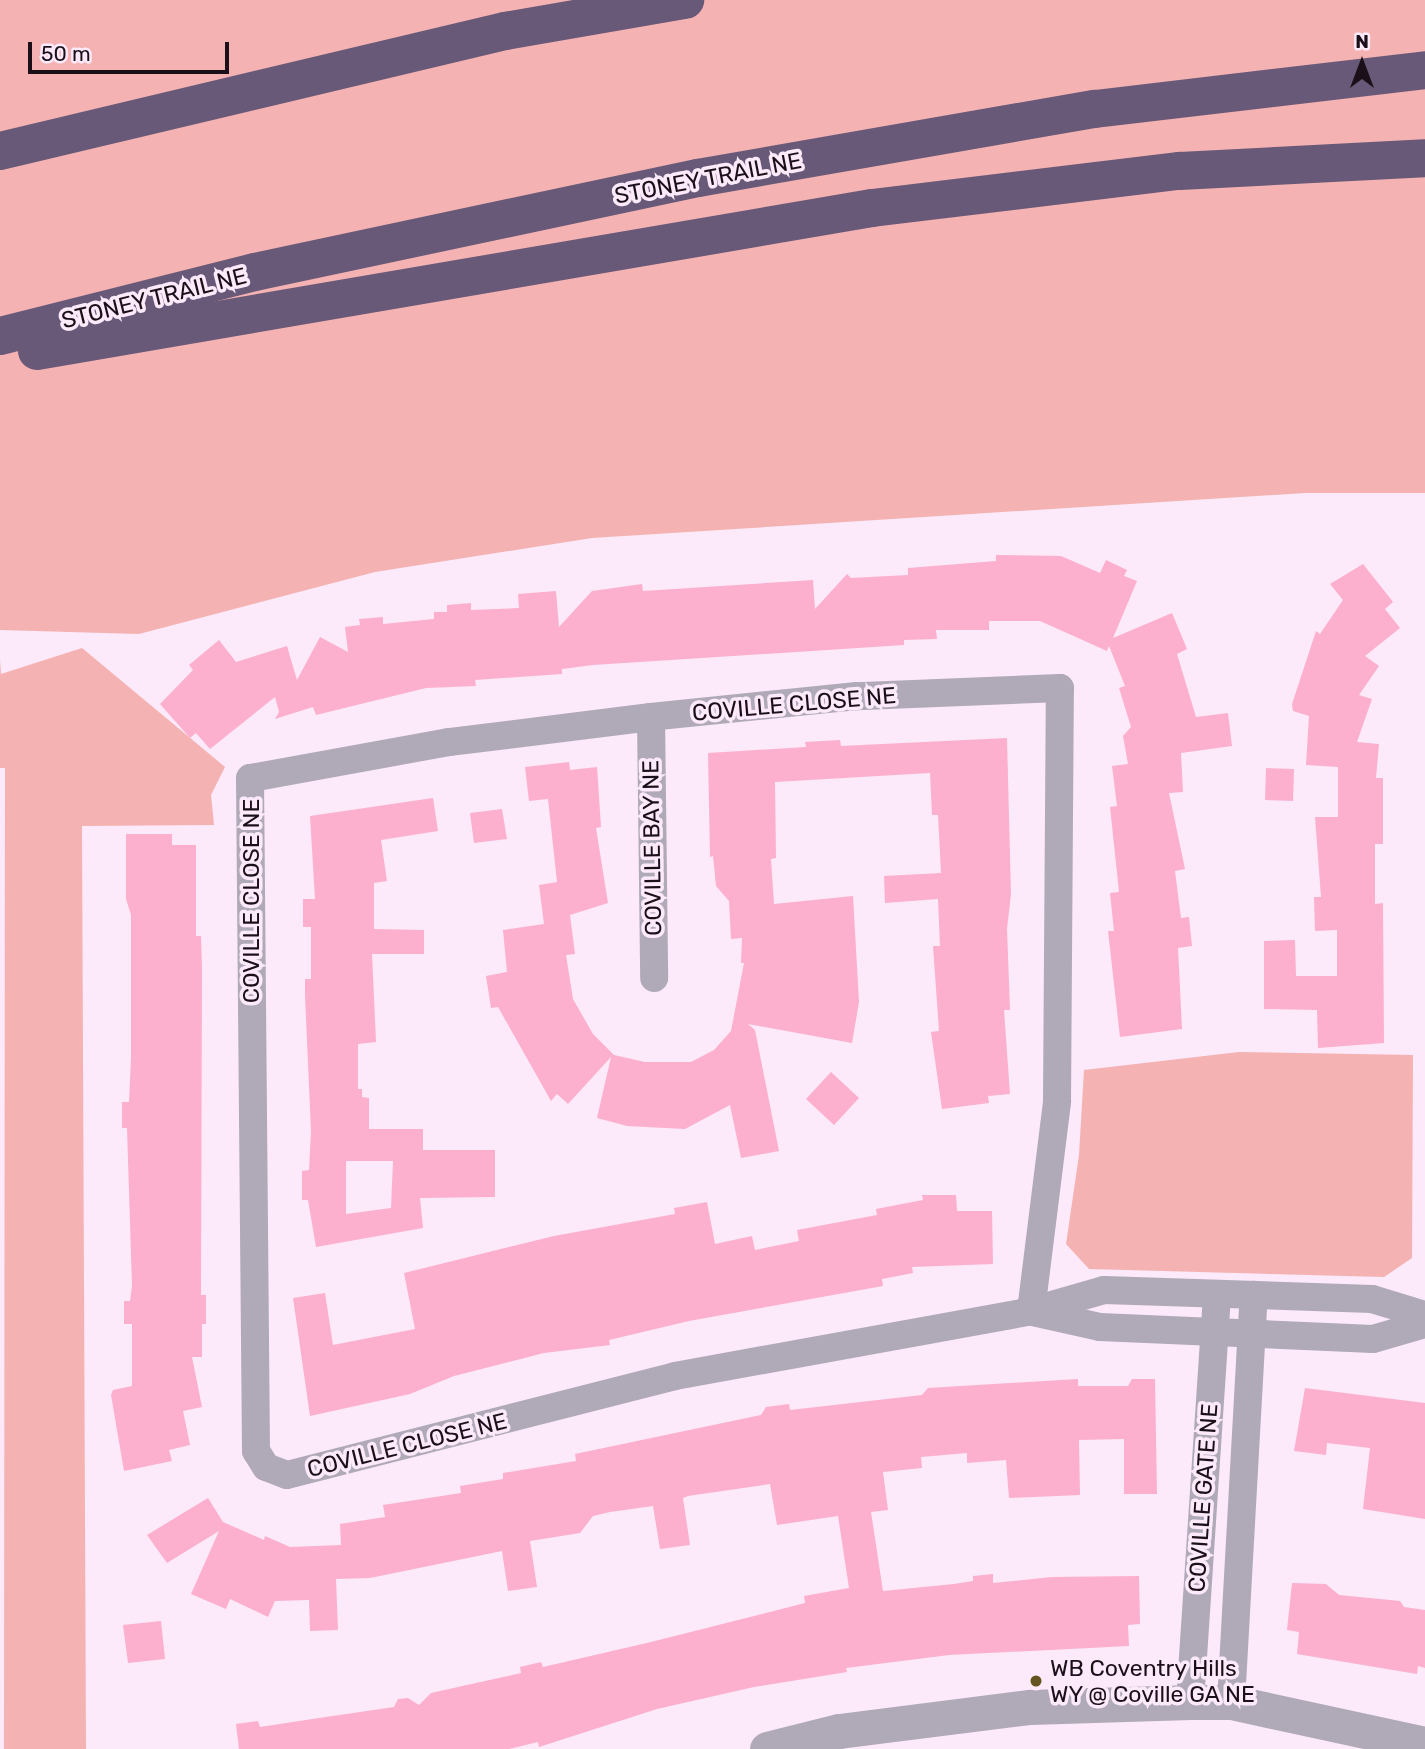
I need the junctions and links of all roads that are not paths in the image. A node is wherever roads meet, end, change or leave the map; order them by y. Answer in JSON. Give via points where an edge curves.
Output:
{"nodes":[{"id":1,"x":629,"y":0,"type":"edge"},
{"id":2,"x":685,"y":0,"type":"edge"},
{"id":3,"x":505,"y":31,"type":"junction"},
{"id":4,"x":1425,"y":70,"type":"edge"},
{"id":5,"x":0,"y":151,"type":"edge"},
{"id":6,"x":1425,"y":158,"type":"edge"},
{"id":7,"x":0,"y":336,"type":"edge"},
{"id":8,"x":0,"y":357,"type":"edge"},
{"id":9,"x":650,"y":717,"type":"junction"},
{"id":10,"x":654,"y":978,"type":"dead end"},
{"id":11,"x":1038,"y":1258,"type":"junction"},
{"id":12,"x":1236,"y":1294,"type":"junction"},
{"id":13,"x":1066,"y":1301,"type":"junction"},
{"id":14,"x":1031,"y":1311,"type":"junction"},
{"id":15,"x":1425,"y":1315,"type":"edge"},
{"id":16,"x":1425,"y":1324,"type":"edge"},
{"id":17,"x":1234,"y":1333,"type":"junction"},
{"id":18,"x":1190,"y":1702,"type":"junction"},
{"id":19,"x":1231,"y":1702,"type":"junction"},
{"id":20,"x":1425,"y":1744,"type":"edge"},
{"id":21,"x":767,"y":1749,"type":"edge"}],
"edges":[{"from":1,"to":3,"type":"highway"},
{"from":2,"to":3,"type":"highway"},
{"from":3,"to":5,"type":"highway"},
{"from":4,"to":7,"type":"highway","name":"STONEY TRAIL NE","via":[[1095,108],[698,178],[255,272]]},
{"from":6,"to":8,"type":"highway","via":[[1180,171],[872,208]]},
{"from":9,"to":10,"type":"street","name":"COVILLE BAY NE"},
{"from":9,"to":11,"type":"street","name":"COVILLE CLOSE NE","via":[[857,696],[1060,688],[1057,1101]]},
{"from":9,"to":14,"type":"street","name":"COVILLE CLOSE NE","via":[[449,742],[250,778],[256,1451],[266,1467],[287,1475],[675,1376]]},
{"from":11,"to":13,"type":"street"},
{"from":11,"to":14,"type":"street","name":"COVILLE CLOSE NE"},
{"from":12,"to":13,"type":"street","name":"COVILLE CLOSE NE","via":[[1104,1290]]},
{"from":12,"to":15,"type":"street","name":"COVILLE CLOSE NE","via":[[1372,1299]]},
{"from":12,"to":17,"type":"street","name":"COVILLE GATE NE"},
{"from":12,"to":17,"type":"street","name":"COVILLE GATE NE"},
{"from":13,"to":14,"type":"street","name":"COVILLE CLOSE NE"},
{"from":14,"to":17,"type":"street","name":"COVILLE CLOSE NE","via":[[1100,1327]]},
{"from":16,"to":17,"type":"street","name":"COVILLE CLOSE NE","via":[[1373,1339]]},
{"from":17,"to":18,"type":"street","name":"COVILLE GATE NE"},
{"from":17,"to":19,"type":"street","name":"COVILLE GATE NE"},
{"from":18,"to":19,"type":"street"},
{"from":18,"to":21,"type":"street","via":[[1030,1707],[839,1731]]},
{"from":19,"to":20,"type":"street"}]}
